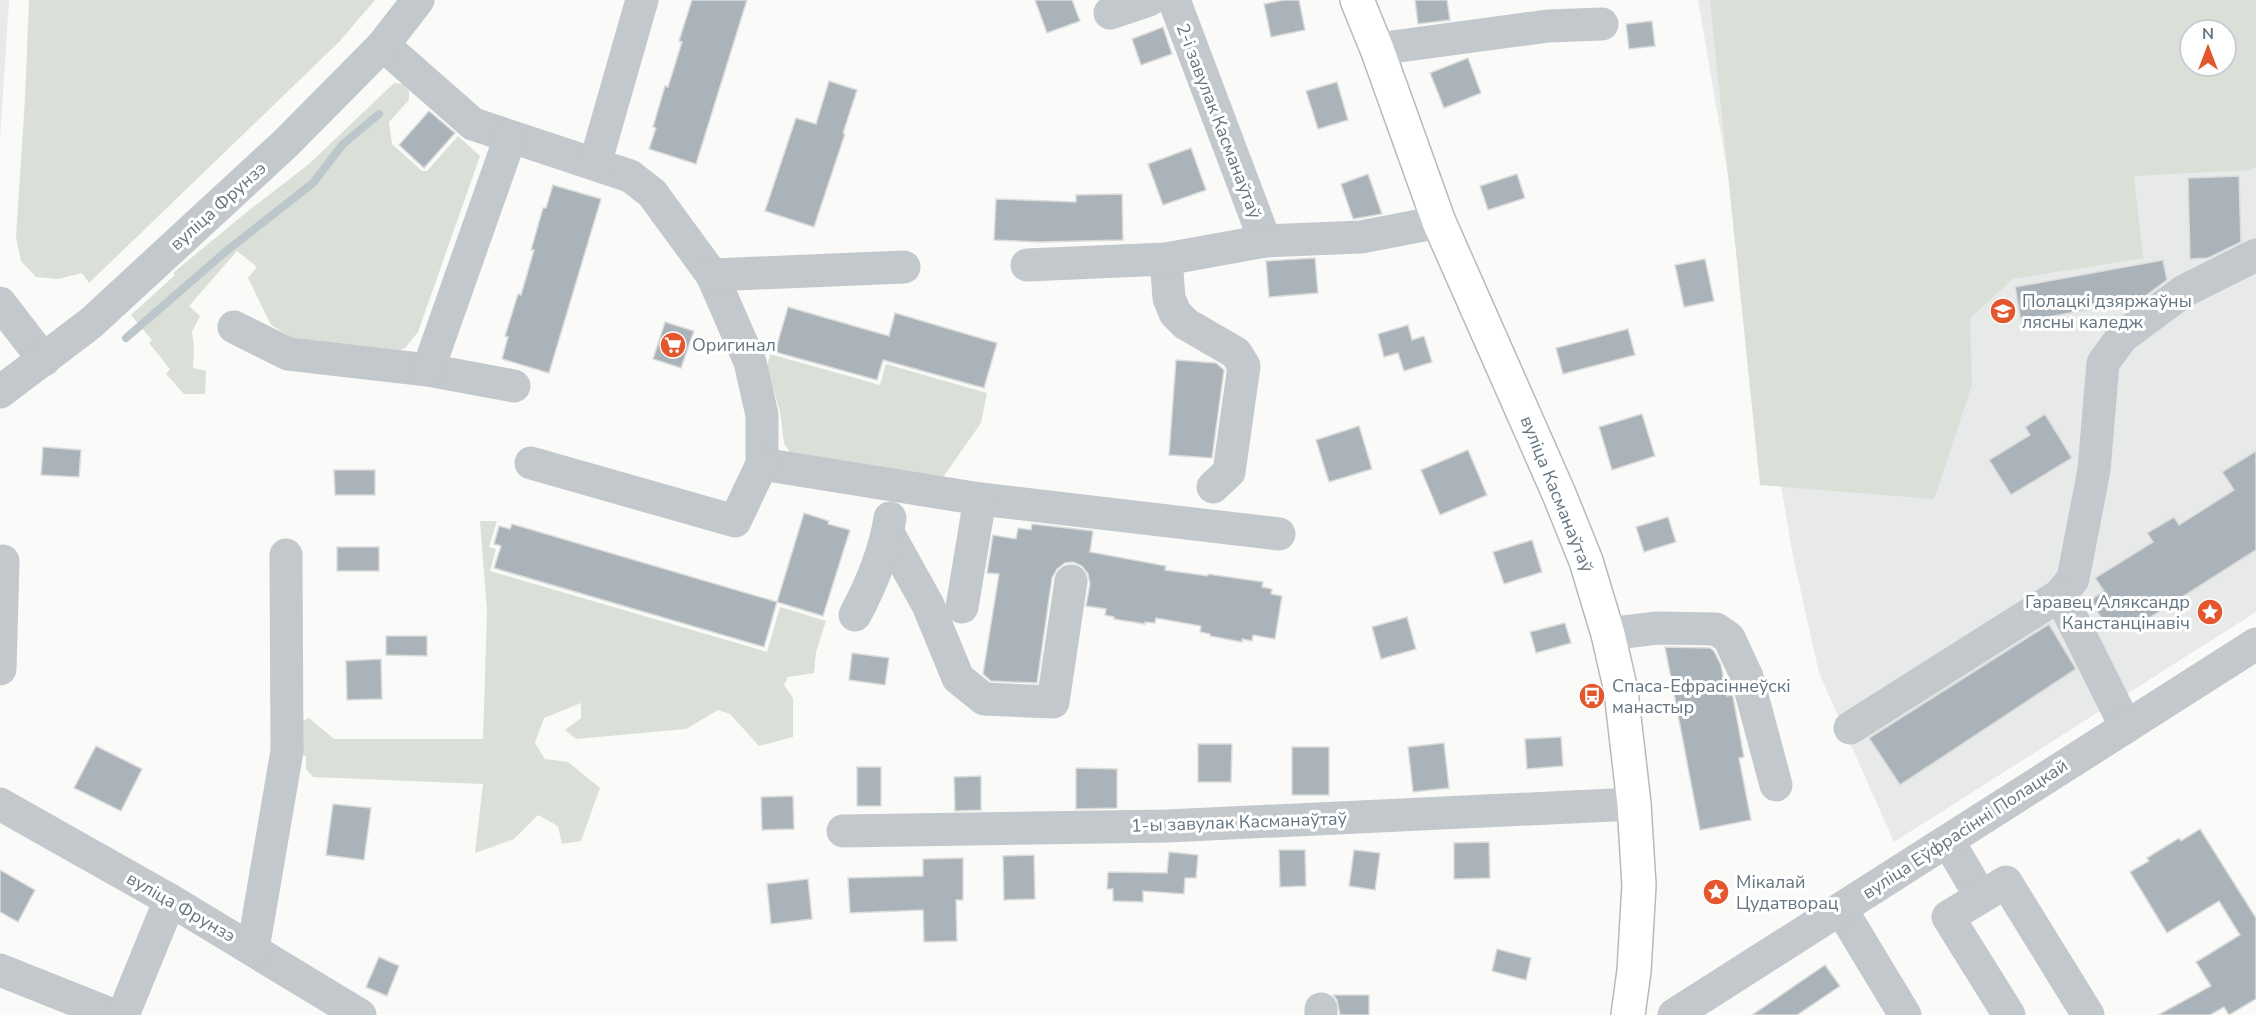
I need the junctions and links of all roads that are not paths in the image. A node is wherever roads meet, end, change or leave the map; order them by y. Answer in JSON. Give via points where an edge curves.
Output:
{"nodes":[{"id":1,"x":418,"y":0,"type":"edge"},
{"id":2,"x":642,"y":0,"type":"edge"},
{"id":3,"x":1149,"y":0,"type":"edge"},
{"id":4,"x":1174,"y":0,"type":"edge"},
{"id":5,"x":1357,"y":0,"type":"edge"},
{"id":6,"x":1110,"y":13,"type":"dead end"},
{"id":7,"x":1548,"y":13,"type":"edge"},
{"id":8,"x":1602,"y":24,"type":"dead end"},
{"id":9,"x":383,"y":45,"type":"junction"},
{"id":10,"x":1377,"y":49,"type":"junction"},
{"id":11,"x":510,"y":138,"type":"junction"},
{"id":12,"x":595,"y":164,"type":"junction"},
{"id":13,"x":1439,"y":222,"type":"junction"},
{"id":14,"x":1265,"y":241,"type":"junction"},
{"id":15,"x":2256,"y":255,"type":"edge"},
{"id":16,"x":1166,"y":259,"type":"junction"},
{"id":17,"x":1027,"y":265,"type":"dead end"},
{"id":18,"x":904,"y":267,"type":"dead end"},
{"id":19,"x":712,"y":275,"type":"junction"},
{"id":20,"x":0,"y":303,"type":"edge"},
{"id":21,"x":234,"y":327,"type":"dead end"},
{"id":22,"x":44,"y":360,"type":"junction"},
{"id":23,"x":428,"y":370,"type":"junction"},
{"id":24,"x":514,"y":386,"type":"dead end"},
{"id":25,"x":0,"y":392,"type":"edge"},
{"id":26,"x":531,"y":463,"type":"dead end"},
{"id":27,"x":762,"y":464,"type":"junction"},
{"id":28,"x":895,"y":486,"type":"junction"},
{"id":29,"x":1214,"y":487,"type":"dead end"},
{"id":30,"x":980,"y":499,"type":"junction"},
{"id":31,"x":888,"y":533,"type":"junction"},
{"id":32,"x":1278,"y":534,"type":"dead end"},
{"id":33,"x":286,"y":555,"type":"dead end"},
{"id":34,"x":3,"y":561,"type":"dead end"},
{"id":35,"x":1071,"y":581,"type":"dead end"},
{"id":36,"x":2060,"y":595,"type":"junction"},
{"id":37,"x":962,"y":607,"type":"dead end"},
{"id":38,"x":855,"y":615,"type":"dead end"},
{"id":39,"x":1608,"y":634,"type":"junction"},
{"id":40,"x":2256,"y":644,"type":"edge"},
{"id":41,"x":0,"y":669,"type":"edge"},
{"id":42,"x":2126,"y":727,"type":"junction"},
{"id":43,"x":1850,"y":728,"type":"dead end"},
{"id":44,"x":1776,"y":785,"type":"dead end"},
{"id":45,"x":0,"y":804,"type":"edge"},
{"id":46,"x":1635,"y":804,"type":"junction"},
{"id":47,"x":843,"y":831,"type":"dead end"},
{"id":48,"x":1947,"y":841,"type":"junction"},
{"id":49,"x":1981,"y":897,"type":"junction"},
{"id":50,"x":170,"y":900,"type":"junction"},
{"id":51,"x":1841,"y":909,"type":"junction"},
{"id":52,"x":253,"y":949,"type":"junction"},
{"id":53,"x":0,"y":970,"type":"edge"},
{"id":54,"x":113,"y":1015,"type":"edge"},
{"id":55,"x":123,"y":1015,"type":"edge"},
{"id":56,"x":360,"y":1015,"type":"edge"},
{"id":57,"x":1628,"y":1015,"type":"edge"},
{"id":58,"x":1674,"y":1015,"type":"edge"},
{"id":59,"x":1905,"y":1015,"type":"edge"},
{"id":60,"x":2009,"y":1015,"type":"edge"},
{"id":61,"x":2088,"y":1015,"type":"edge"}],
"edges":[{"from":1,"to":9,"type":"street","name":"вуліца Фрунзэ"},
{"from":2,"to":12,"type":"street"},
{"from":3,"to":6,"type":"street"},
{"from":4,"to":14,"type":"street","name":"2-і завулак Касманаўтаў"},
{"from":5,"to":10,"type":"main road","name":"вуліца Касманаўтаў"},
{"from":7,"to":8,"type":"street"},
{"from":7,"to":10,"type":"street"},
{"from":9,"to":11,"type":"street","via":[[473,124]]},
{"from":9,"to":22,"type":"street","name":"вуліца Фрунзэ","via":[[286,143],[91,322]]},
{"from":10,"to":13,"type":"main road","name":"вуліца Касманаўтаў"},
{"from":11,"to":12,"type":"street"},
{"from":11,"to":23,"type":"street"},
{"from":12,"to":19,"type":"street","via":[[630,176],[652,193]]},
{"from":13,"to":14,"type":"street","name":"2-і завулак Касманаўтаў","via":[[1361,237]]},
{"from":13,"to":39,"type":"main road","name":"вуліца Касманаўтаў","via":[[1559,494],[1586,561]]},
{"from":14,"to":16,"type":"street","name":"2-і завулак Касманаўтаў"},
{"from":15,"to":36,"type":"street","via":[[2184,291],[2122,337],[2103,363],[2094,470],[2073,579]]},
{"from":16,"to":17,"type":"street","name":"2-і завулак Касманаўтаў"},
{"from":16,"to":29,"type":"street","via":[[1169,298],[1175,313],[1186,324],[1236,353],[1244,366],[1229,472]]},
{"from":18,"to":19,"type":"street"},
{"from":19,"to":27,"type":"street","via":[[750,362],[762,415]]},
{"from":20,"to":22,"type":"street"},
{"from":21,"to":23,"type":"street","via":[[288,354]]},
{"from":22,"to":25,"type":"street","name":"вуліца Фрунзэ"},
{"from":23,"to":24,"type":"street"},
{"from":26,"to":27,"type":"street","via":[[735,521]]},
{"from":27,"to":28,"type":"street"},
{"from":28,"to":30,"type":"street"},
{"from":28,"to":31,"type":"street"},
{"from":30,"to":32,"type":"street"},
{"from":30,"to":37,"type":"street"},
{"from":31,"to":35,"type":"street","via":[[928,605],[958,678],[984,699],[1053,702]]},
{"from":31,"to":38,"type":"street","via":[[870,587]]},
{"from":33,"to":52,"type":"street","via":[[287,751]]},
{"from":34,"to":41,"type":"street"},
{"from":36,"to":42,"type":"street"},
{"from":36,"to":43,"type":"street"},
{"from":39,"to":44,"type":"street","via":[[1657,628],[1716,629],[1729,638],[1747,677]]},
{"from":39,"to":46,"type":"main road","name":"вуліца Касманаўтаў","via":[[1621,691]]},
{"from":40,"to":42,"type":"street","name":"вуліца Еўфрасінні Полацкай"},
{"from":42,"to":48,"type":"street","name":"вуліца Еўфрасінні Полацкай"},
{"from":45,"to":50,"type":"street","name":"вуліца Фрунзэ"},
{"from":46,"to":47,"type":"street","name":"1-ы завулак Касманаўтаў","via":[[1167,826]]},
{"from":46,"to":57,"type":"main road","name":"вуліца Касманаўтаў","via":[[1639,885],[1635,971]]},
{"from":48,"to":49,"type":"street"},
{"from":48,"to":51,"type":"street","name":"вуліца Еўфрасінні Полацкай"},
{"from":49,"to":60,"type":"street","via":[[1948,917]]},
{"from":49,"to":61,"type":"street","via":[[2006,882]]},
{"from":50,"to":52,"type":"street","name":"вуліца Фрунзэ"},
{"from":50,"to":55,"type":"street"},
{"from":51,"to":58,"type":"street","name":"вуліца Еўфрасінні Полацкай"},
{"from":51,"to":59,"type":"street"},
{"from":52,"to":56,"type":"street","name":"вуліца Фрунзэ"},
{"from":53,"to":54,"type":"street"}]}
